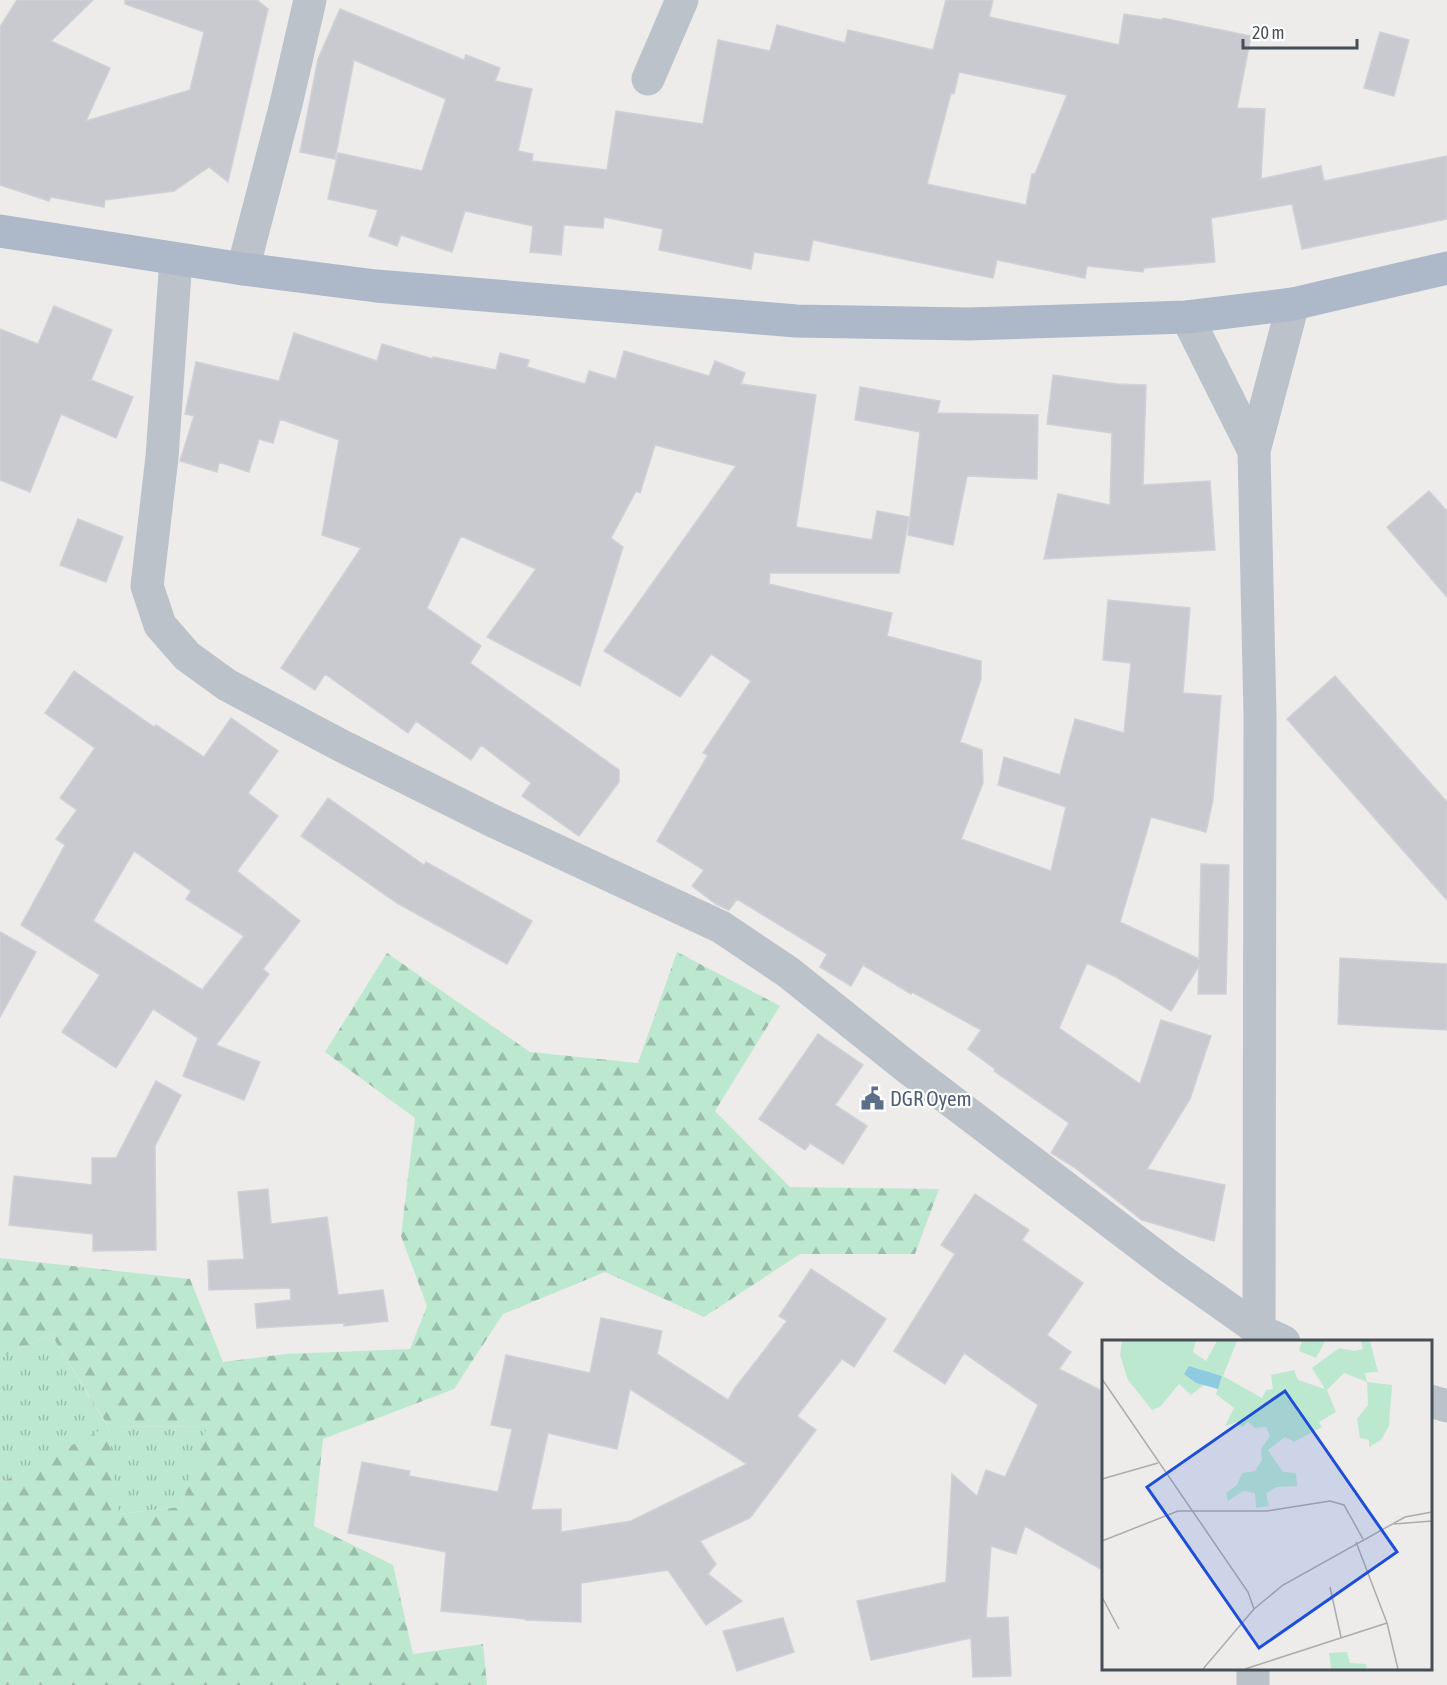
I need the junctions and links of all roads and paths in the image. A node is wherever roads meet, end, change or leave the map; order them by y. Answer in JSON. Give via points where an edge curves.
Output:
{"nodes":[{"id":1,"x":310,"y":0,"type":"edge"},
{"id":2,"x":682,"y":0,"type":"edge"},
{"id":3,"x":648,"y":79,"type":"dead end"},
{"id":4,"x":0,"y":231,"type":"edge"},
{"id":5,"x":176,"y":259,"type":"junction"},
{"id":6,"x":1447,"y":268,"type":"edge"},
{"id":7,"x":243,"y":269,"type":"junction"},
{"id":8,"x":1293,"y":304,"type":"junction"},
{"id":9,"x":1186,"y":317,"type":"junction"},
{"id":10,"x":1254,"y":451,"type":"junction"},
{"id":11,"x":1267,"y":1338,"type":"edge"},
{"id":12,"x":1432,"y":1401,"type":"edge"},
{"id":13,"x":1447,"y":1406,"type":"edge"}],
"edges":[{"from":1,"to":7,"type":"street"},
{"from":2,"to":3,"type":"street"},
{"from":4,"to":5,"type":"main road"},
{"from":5,"to":7,"type":"main road"},
{"from":5,"to":11,"type":"street","via":[[162,457],[147,586],[160,625],[187,656],[227,685],[340,745],[721,927],[788,972],[908,1068]]},
{"from":6,"to":8,"type":"main road"},
{"from":7,"to":9,"type":"main road","via":[[376,286],[796,321],[968,324]]},
{"from":8,"to":9,"type":"main road"},
{"from":8,"to":10,"type":"street"},
{"from":9,"to":10,"type":"street"},
{"from":10,"to":11,"type":"street"},
{"from":12,"to":13,"type":"street"}]}
